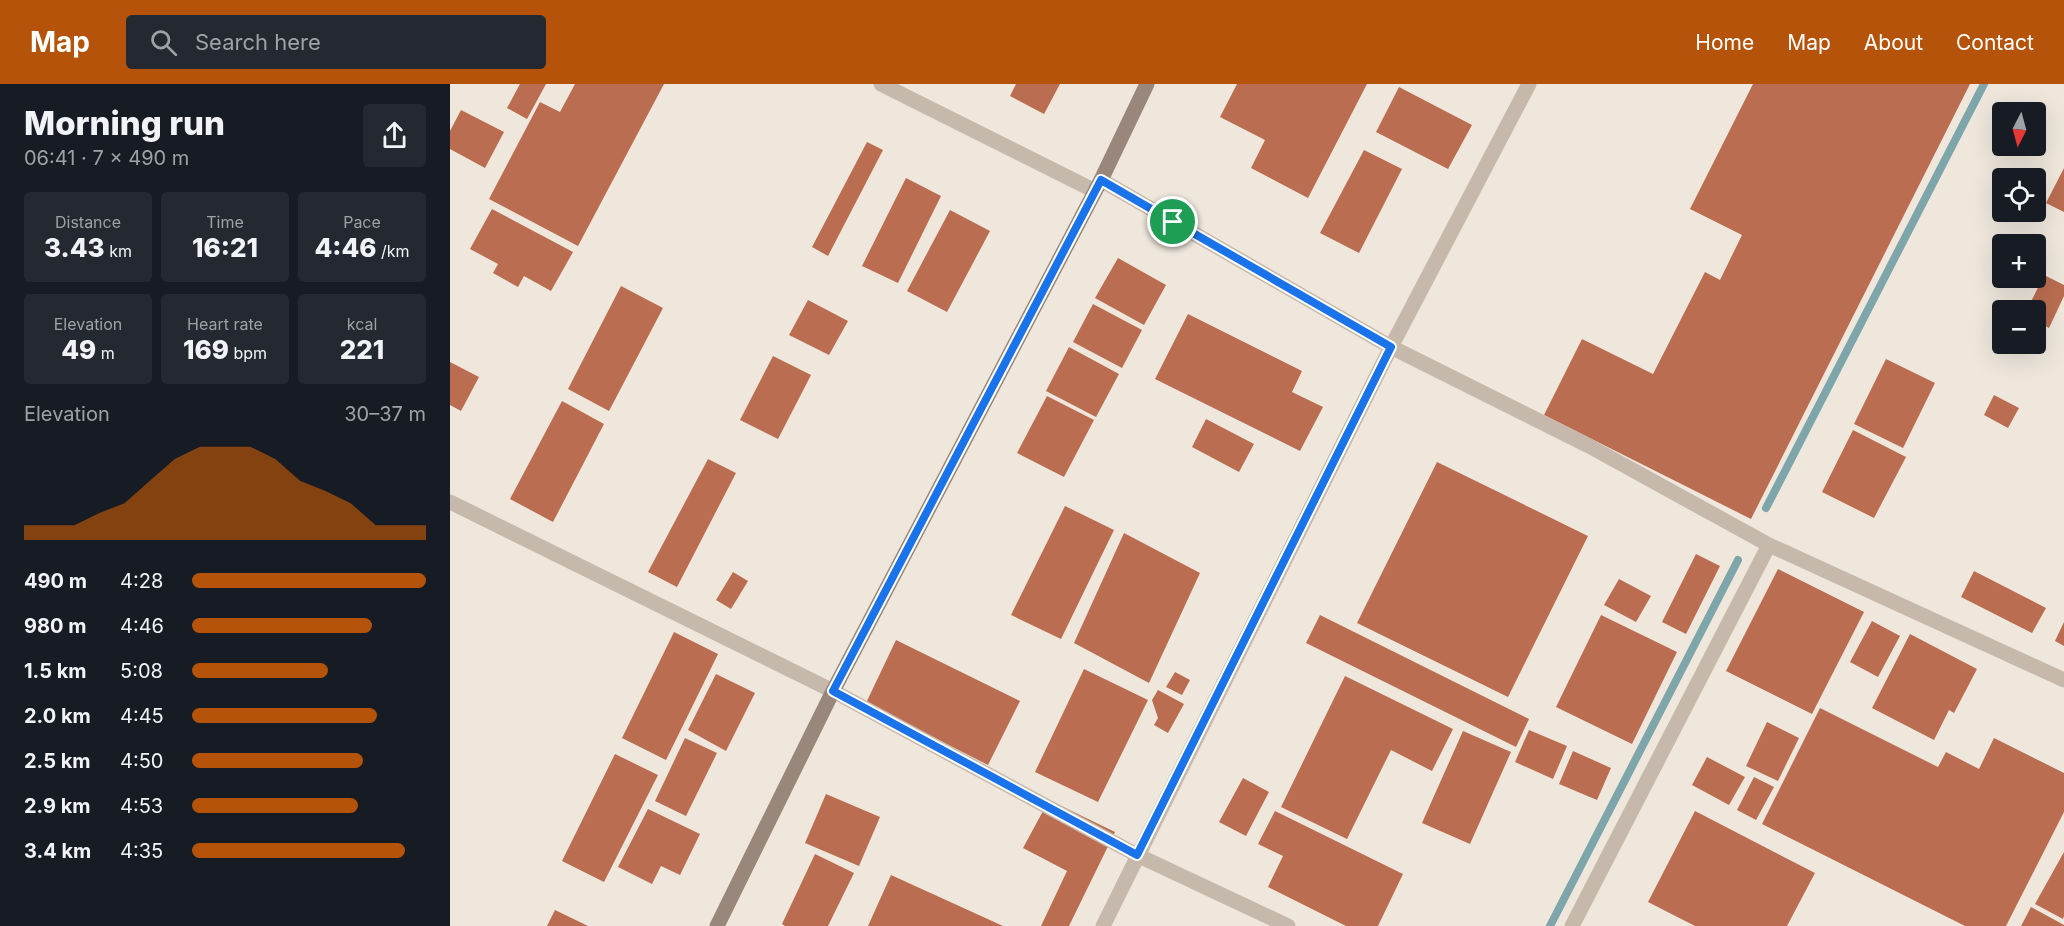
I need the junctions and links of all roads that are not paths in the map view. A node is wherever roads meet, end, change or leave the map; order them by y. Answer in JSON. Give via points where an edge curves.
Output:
{"nodes":[{"id":1,"x":881,"y":84,"type":"edge"},
{"id":2,"x":1147,"y":84,"type":"edge"},
{"id":3,"x":1529,"y":84,"type":"edge"},
{"id":4,"x":1098,"y":185,"type":"junction"},
{"id":5,"x":1391,"y":347,"type":"junction"},
{"id":6,"x":450,"y":502,"type":"edge"},
{"id":7,"x":1769,"y":545,"type":"junction"},
{"id":8,"x":2064,"y":680,"type":"edge"},
{"id":9,"x":833,"y":691,"type":"junction"},
{"id":10,"x":1137,"y":855,"type":"junction"},
{"id":11,"x":717,"y":926,"type":"edge"},
{"id":12,"x":1103,"y":926,"type":"edge"},
{"id":13,"x":1288,"y":926,"type":"edge"},
{"id":14,"x":1572,"y":926,"type":"edge"}],
"edges":[{"from":1,"to":4,"type":"street"},
{"from":2,"to":4,"type":"street"},
{"from":3,"to":5,"type":"street"},
{"from":4,"to":5,"type":"street"},
{"from":4,"to":9,"type":"street"},
{"from":5,"to":7,"type":"street","via":[[1589,446]]},
{"from":5,"to":10,"type":"street"},
{"from":6,"to":9,"type":"street"},
{"from":7,"to":8,"type":"street"},
{"from":7,"to":14,"type":"street"},
{"from":9,"to":10,"type":"street"},
{"from":9,"to":11,"type":"street"},
{"from":10,"to":12,"type":"street"},
{"from":10,"to":13,"type":"street"}]}
